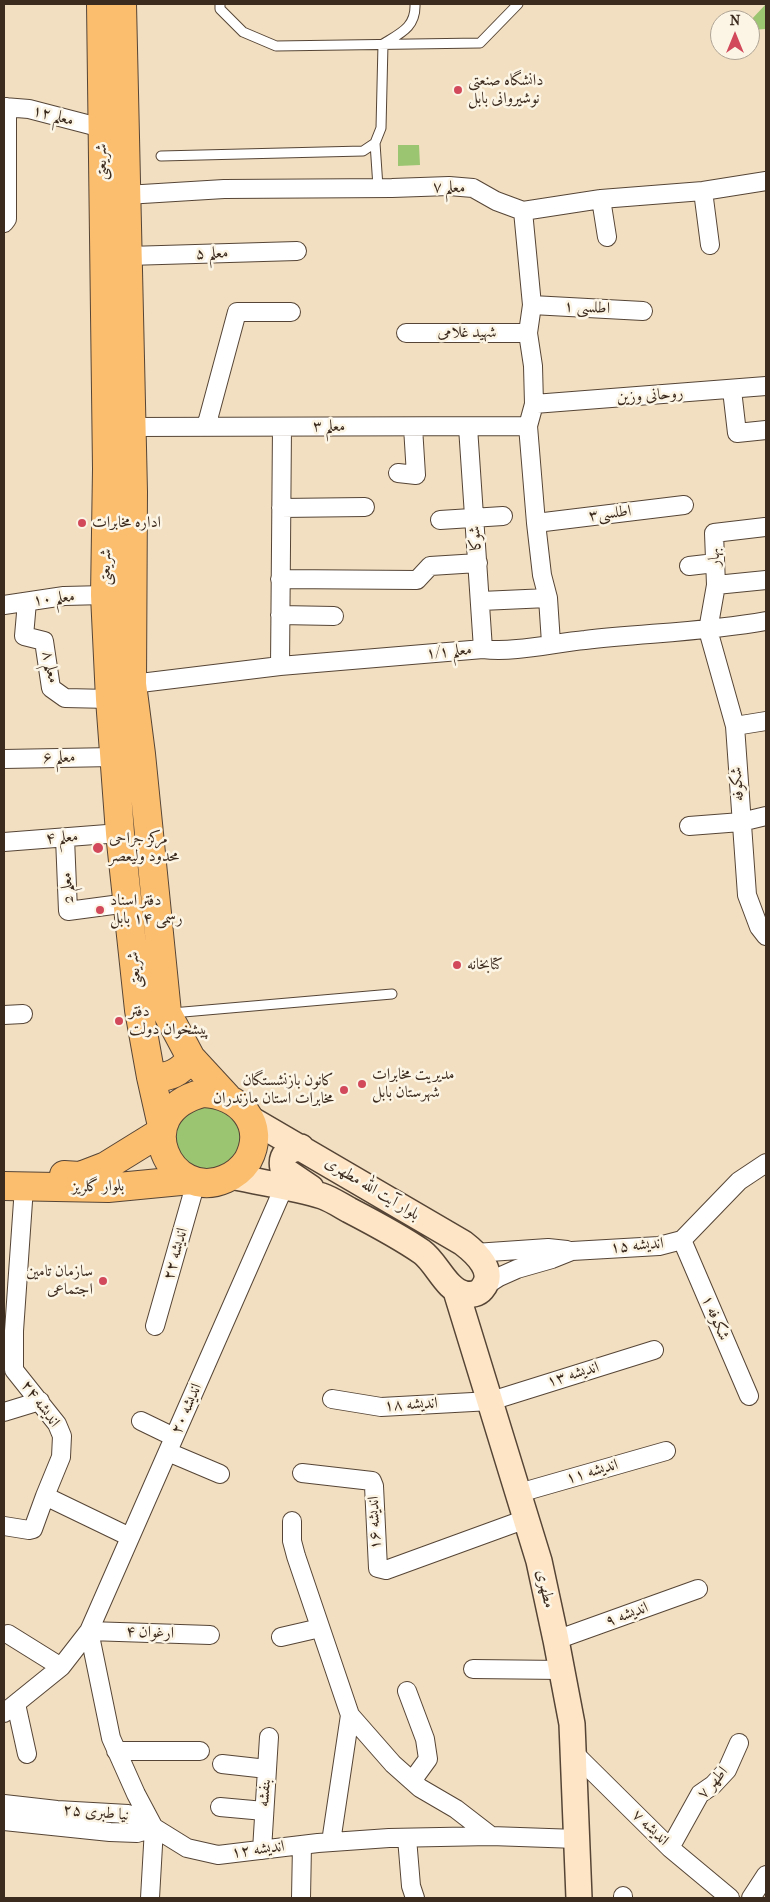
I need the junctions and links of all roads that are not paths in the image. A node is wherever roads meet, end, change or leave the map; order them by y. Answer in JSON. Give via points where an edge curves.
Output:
{"nodes":[{"id":1,"x":101,"y":4,"type":"edge"},
{"id":2,"x":122,"y":4,"type":"edge"},
{"id":3,"x":220,"y":4,"type":"edge"},
{"id":4,"x":415,"y":4,"type":"edge"},
{"id":5,"x":518,"y":4,"type":"edge"},
{"id":6,"x":383,"y":44,"type":"junction"},
{"id":7,"x":5,"y":107,"type":"edge"},
{"id":8,"x":102,"y":128,"type":"junction"},
{"id":9,"x":375,"y":143,"type":"junction"},
{"id":10,"x":161,"y":156,"type":"dead end"},
{"id":11,"x":766,"y":181,"type":"edge"},
{"id":12,"x":378,"y":187,"type":"junction"},
{"id":13,"x":704,"y":191,"type":"junction"},
{"id":14,"x":126,"y":195,"type":"junction"},
{"id":15,"x":601,"y":199,"type":"junction"},
{"id":16,"x":523,"y":212,"type":"junction"},
{"id":17,"x":4,"y":223,"type":"edge"},
{"id":18,"x":607,"y":237,"type":"dead end"},
{"id":19,"x":710,"y":245,"type":"dead end"},
{"id":20,"x":297,"y":251,"type":"dead end"},
{"id":21,"x":128,"y":256,"type":"junction"},
{"id":22,"x":532,"y":305,"type":"junction"},
{"id":23,"x":643,"y":311,"type":"dead end"},
{"id":24,"x":290,"y":312,"type":"dead end"},
{"id":25,"x":406,"y":333,"type":"dead end"},
{"id":26,"x":528,"y":333,"type":"junction"},
{"id":27,"x":766,"y":386,"type":"edge"},
{"id":28,"x":732,"y":390,"type":"junction"},
{"id":29,"x":534,"y":404,"type":"junction"},
{"id":30,"x":528,"y":426,"type":"junction"},
{"id":31,"x":130,"y":427,"type":"junction"},
{"id":32,"x":206,"y":427,"type":"junction"},
{"id":33,"x":282,"y":427,"type":"junction"},
{"id":34,"x":413,"y":427,"type":"junction"},
{"id":35,"x":468,"y":427,"type":"junction"},
{"id":36,"x":766,"y":430,"type":"edge"},
{"id":37,"x":398,"y":473,"type":"dead end"},
{"id":38,"x":120,"y":492,"type":"junction"},
{"id":39,"x":684,"y":505,"type":"dead end"},
{"id":40,"x":365,"y":507,"type":"dead end"},
{"id":41,"x":282,"y":508,"type":"junction"},
{"id":42,"x":503,"y":516,"type":"dead end"},
{"id":43,"x":475,"y":518,"type":"junction"},
{"id":44,"x":440,"y":520,"type":"dead end"},
{"id":45,"x":536,"y":523,"type":"junction"},
{"id":46,"x":765,"y":527,"type":"dead end"},
{"id":47,"x":478,"y":563,"type":"junction"},
{"id":48,"x":715,"y":564,"type":"junction"},
{"id":49,"x":689,"y":566,"type":"dead end"},
{"id":50,"x":280,"y":579,"type":"junction"},
{"id":51,"x":766,"y":580,"type":"edge"},
{"id":52,"x":716,"y":585,"type":"junction"},
{"id":53,"x":105,"y":595,"type":"junction"},
{"id":54,"x":548,"y":598,"type":"junction"},
{"id":55,"x":481,"y":601,"type":"junction"},
{"id":56,"x":27,"y":602,"type":"junction"},
{"id":57,"x":4,"y":605,"type":"edge"},
{"id":58,"x":280,"y":615,"type":"junction"},
{"id":59,"x":334,"y":616,"type":"dead end"},
{"id":60,"x":766,"y":621,"type":"edge"},
{"id":61,"x":708,"y":630,"type":"junction"},
{"id":62,"x":551,"y":643,"type":"junction"},
{"id":63,"x":483,"y":650,"type":"junction"},
{"id":64,"x":280,"y":666,"type":"junction"},
{"id":65,"x":121,"y":692,"type":"junction"},
{"id":66,"x":766,"y":721,"type":"edge"},
{"id":67,"x":735,"y":726,"type":"junction"},
{"id":68,"x":114,"y":756,"type":"junction"},
{"id":69,"x":4,"y":759,"type":"edge"},
{"id":70,"x":766,"y":816,"type":"edge"},
{"id":71,"x":741,"y":822,"type":"junction"},
{"id":72,"x":689,"y":826,"type":"dead end"},
{"id":73,"x":120,"y":834,"type":"junction"},
{"id":74,"x":65,"y":838,"type":"junction"},
{"id":75,"x":4,"y":842,"type":"edge"},
{"id":76,"x":128,"y":903,"type":"junction"},
{"id":77,"x":766,"y":936,"type":"edge"},
{"id":78,"x":392,"y":994,"type":"dead end"},
{"id":79,"x":167,"y":1013,"type":"junction"},
{"id":80,"x":22,"y":1014,"type":"dead end"},
{"id":81,"x":4,"y":1015,"type":"edge"},
{"id":82,"x":191,"y":1058,"type":"junction"},
{"id":83,"x":151,"y":1077,"type":"junction"},
{"id":84,"x":227,"y":1097,"type":"junction"},
{"id":85,"x":249,"y":1118,"type":"junction"},
{"id":86,"x":162,"y":1129,"type":"junction"},
{"id":87,"x":301,"y":1147,"type":"junction"},
{"id":88,"x":766,"y":1163,"type":"edge"},
{"id":89,"x":232,"y":1176,"type":"junction"},
{"id":90,"x":194,"y":1181,"type":"junction"},
{"id":91,"x":10,"y":1182,"type":"edge"},
{"id":92,"x":284,"y":1187,"type":"junction"},
{"id":93,"x":323,"y":1196,"type":"junction"},
{"id":94,"x":682,"y":1240,"type":"junction"},
{"id":95,"x":572,"y":1251,"type":"junction"},
{"id":96,"x":476,"y":1279,"type":"junction"},
{"id":97,"x":155,"y":1326,"type":"dead end"},
{"id":98,"x":654,"y":1350,"type":"dead end"},
{"id":99,"x":9,"y":1369,"type":"edge"},
{"id":100,"x":749,"y":1396,"type":"dead end"},
{"id":101,"x":332,"y":1399,"type":"dead end"},
{"id":102,"x":40,"y":1401,"type":"junction"},
{"id":103,"x":491,"y":1401,"type":"junction"},
{"id":104,"x":4,"y":1412,"type":"edge"},
{"id":105,"x":141,"y":1421,"type":"dead end"},
{"id":106,"x":171,"y":1445,"type":"junction"},
{"id":107,"x":666,"y":1451,"type":"dead end"},
{"id":108,"x":302,"y":1473,"type":"dead end"},
{"id":109,"x":220,"y":1474,"type":"dead end"},
{"id":110,"x":519,"y":1493,"type":"junction"},
{"id":111,"x":45,"y":1496,"type":"junction"},
{"id":112,"x":526,"y":1519,"type":"junction"},
{"id":113,"x":292,"y":1521,"type":"dead end"},
{"id":114,"x":4,"y":1526,"type":"edge"},
{"id":115,"x":130,"y":1537,"type":"junction"},
{"id":116,"x":698,"y":1589,"type":"dead end"},
{"id":117,"x":320,"y":1628,"type":"junction"},
{"id":118,"x":89,"y":1631,"type":"junction"},
{"id":119,"x":8,"y":1634,"type":"dead end"},
{"id":120,"x":210,"y":1635,"type":"dead end"},
{"id":121,"x":281,"y":1637,"type":"dead end"},
{"id":122,"x":556,"y":1640,"type":"junction"},
{"id":123,"x":61,"y":1667,"type":"junction"},
{"id":124,"x":473,"y":1669,"type":"dead end"},
{"id":125,"x":562,"y":1670,"type":"junction"},
{"id":126,"x":407,"y":1691,"type":"dead end"},
{"id":127,"x":10,"y":1709,"type":"edge"},
{"id":128,"x":350,"y":1716,"type":"junction"},
{"id":129,"x":269,"y":1737,"type":"dead end"},
{"id":130,"x":739,"y":1743,"type":"dead end"},
{"id":131,"x":116,"y":1751,"type":"junction"},
{"id":132,"x":200,"y":1751,"type":"dead end"},
{"id":133,"x":574,"y":1753,"type":"junction"},
{"id":134,"x":28,"y":1754,"type":"dead end"},
{"id":135,"x":222,"y":1764,"type":"dead end"},
{"id":136,"x":267,"y":1769,"type":"junction"},
{"id":137,"x":412,"y":1781,"type":"junction"},
{"id":138,"x":4,"y":1804,"type":"edge"},
{"id":139,"x":220,"y":1807,"type":"dead end"},
{"id":140,"x":264,"y":1811,"type":"junction"},
{"id":141,"x":4,"y":1821,"type":"edge"},
{"id":142,"x":154,"y":1828,"type":"junction"},
{"id":143,"x":491,"y":1836,"type":"junction"},
{"id":144,"x":407,"y":1838,"type":"junction"},
{"id":145,"x":577,"y":1839,"type":"junction"},
{"id":146,"x":331,"y":1842,"type":"junction"},
{"id":147,"x":302,"y":1845,"type":"junction"},
{"id":148,"x":670,"y":1848,"type":"junction"},
{"id":149,"x":262,"y":1850,"type":"junction"},
{"id":150,"x":766,"y":1875,"type":"edge"},
{"id":151,"x":150,"y":1898,"type":"edge"},
{"id":152,"x":301,"y":1898,"type":"edge"},
{"id":153,"x":415,"y":1898,"type":"edge"},
{"id":154,"x":579,"y":1898,"type":"edge"},
{"id":155,"x":730,"y":1898,"type":"edge"},
{"id":156,"x":751,"y":1898,"type":"edge"}],
"edges":[{"from":1,"to":8,"type":"main road","name":"شریعتی"},
{"from":2,"to":14,"type":"main road","name":"شریعتی"},
{"from":3,"to":6,"type":"lane","via":[[220,9],[242,32],[276,46]]},
{"from":4,"to":6,"type":"lane","via":[[408,29]]},
{"from":5,"to":6,"type":"lane","via":[[480,43]]},
{"from":6,"to":9,"type":"lane","via":[[382,128]]},
{"from":7,"to":8,"type":"street","name":"معلم ۱۲","via":[[29,108]]},
{"from":7,"to":17,"type":"street","via":[[7,219]]},
{"from":8,"to":38,"type":"main road","name":"شریعتی"},
{"from":9,"to":10,"type":"lane","via":[[362,151]]},
{"from":9,"to":12,"type":"lane"},
{"from":11,"to":13,"type":"street"},
{"from":12,"to":14,"type":"street","name":"معلم ۷","via":[[224,189]]},
{"from":12,"to":16,"type":"street","name":"معلم ۷","via":[[473,188]]},
{"from":13,"to":15,"type":"street"},
{"from":13,"to":19,"type":"street"},
{"from":14,"to":21,"type":"main road","name":"شریعتی"},
{"from":15,"to":16,"type":"street"},
{"from":15,"to":18,"type":"street"},
{"from":16,"to":22,"type":"street"},
{"from":20,"to":21,"type":"street","name":"معلم ۵"},
{"from":21,"to":31,"type":"main road","name":"شریعتی"},
{"from":22,"to":23,"type":"street","name":"اطلسی ۱"},
{"from":22,"to":26,"type":"street"},
{"from":24,"to":32,"type":"street","via":[[237,312]]},
{"from":25,"to":26,"type":"street","name":"شهید غلامی"},
{"from":26,"to":29,"type":"street"},
{"from":27,"to":28,"type":"street","name":"روحانی وزین"},
{"from":28,"to":29,"type":"street","name":"روحانی وزین"},
{"from":28,"to":36,"type":"street","via":[[737,433]]},
{"from":29,"to":30,"type":"street"},
{"from":30,"to":35,"type":"street","name":"معلم ۳"},
{"from":30,"to":45,"type":"street"},
{"from":31,"to":32,"type":"street","name":"معلم ۳"},
{"from":31,"to":38,"type":"main road","name":"شریعتی"},
{"from":32,"to":33,"type":"street","name":"معلم ۳"},
{"from":33,"to":34,"type":"street","name":"معلم ۳"},
{"from":33,"to":41,"type":"street"},
{"from":34,"to":35,"type":"street","name":"معلم ۳"},
{"from":34,"to":37,"type":"street","via":[[416,475]]},
{"from":35,"to":43,"type":"street","name":"شوکا"},
{"from":38,"to":53,"type":"main road","name":"شریعتی"},
{"from":38,"to":65,"type":"main road","name":"شریعتی"},
{"from":39,"to":45,"type":"street","name":"اطلسی۳"},
{"from":40,"to":41,"type":"street"},
{"from":41,"to":50,"type":"street"},
{"from":42,"to":43,"type":"street"},
{"from":43,"to":44,"type":"street"},
{"from":43,"to":47,"type":"street","name":"شوکا"},
{"from":45,"to":54,"type":"street"},
{"from":46,"to":48,"type":"street","name":"بهار","via":[[714,533]]},
{"from":47,"to":50,"type":"street","via":[[430,566],[417,580]]},
{"from":47,"to":55,"type":"street","name":"شوکا"},
{"from":48,"to":49,"type":"street"},
{"from":48,"to":52,"type":"street","name":"بهار"},
{"from":50,"to":58,"type":"street"},
{"from":51,"to":52,"type":"street"},
{"from":52,"to":61,"type":"street","name":"بهار"},
{"from":53,"to":56,"type":"street","name":"معلم ۱۰","via":[[64,596]]},
{"from":53,"to":65,"type":"main road","name":"شریعتی"},
{"from":54,"to":55,"type":"street"},
{"from":54,"to":62,"type":"street"},
{"from":55,"to":63,"type":"street","name":"شوکا"},
{"from":56,"to":57,"type":"street","name":"معلم ۱۰"},
{"from":56,"to":65,"type":"street","name":"معلم ۸","via":[[24,636],[44,641],[51,688],[65,698]]},
{"from":58,"to":59,"type":"street"},
{"from":58,"to":64,"type":"street"},
{"from":60,"to":61,"type":"street","name":"معلم ۱/۱"},
{"from":61,"to":62,"type":"street","name":"معلم ۱/۱"},
{"from":61,"to":67,"type":"street","name":"شکوفه"},
{"from":62,"to":63,"type":"street","name":"معلم ۱/۱","via":[[500,652]]},
{"from":63,"to":64,"type":"street","name":"معلم ۱/۱"},
{"from":64,"to":65,"type":"street","name":"معلم ۱/۱"},
{"from":65,"to":68,"type":"main road","name":"شریعتی"},
{"from":65,"to":79,"type":"main road","name":"شریعتی","via":[[141,754]]},
{"from":66,"to":67,"type":"street"},
{"from":67,"to":71,"type":"street","name":"شکوفه"},
{"from":68,"to":69,"type":"street","name":"معلم ۶"},
{"from":68,"to":73,"type":"main road","name":"شریعتی"},
{"from":70,"to":71,"type":"street"},
{"from":71,"to":72,"type":"street"},
{"from":71,"to":77,"type":"street","name":"شکوفه","via":[[747,895],[759,927]]},
{"from":73,"to":74,"type":"street","name":"معلم ۴"},
{"from":73,"to":76,"type":"main road","name":"شریعتی"},
{"from":74,"to":75,"type":"street","name":"معلم ۴"},
{"from":74,"to":76,"type":"street","name":"معلم 2","via":[[68,911]]},
{"from":76,"to":83,"type":"main road","name":"شریعتی","via":[[139,1010]]},
{"from":78,"to":79,"type":"lane"},
{"from":79,"to":82,"type":"main road","name":"شریعتی"},
{"from":80,"to":81,"type":"street"},
{"from":82,"to":83,"type":"main road","via":[[174,1075]]},
{"from":82,"to":84,"type":"main road","name":"شریعتی"},
{"from":83,"to":86,"type":"main road","name":"شریعتی"},
{"from":84,"to":85,"type":"main road","via":[[236,1102]]},
{"from":84,"to":86,"type":"main road","via":[[215,1093],[190,1096],[180,1103]]},
{"from":85,"to":87,"type":"main road","name":"بلوار آیت الله مطهری"},
{"from":85,"to":89,"type":"main road","via":[[253,1146],[246,1163]]},
{"from":86,"to":90,"type":"main road","via":[[166,1155],[172,1166]]},
{"from":86,"to":91,"type":"main road","name":"بلوار گلریز","via":[[118,1160],[80,1176]]},
{"from":87,"to":93,"type":"main road","via":[[285,1154],[283,1169]]},
{"from":87,"to":96,"type":"main road","name":"بلوار آیت الله مطهری","via":[[463,1243]]},
{"from":88,"to":94,"type":"street","name":"اندیشه ۱۵","via":[[739,1181]]},
{"from":89,"to":90,"type":"main road","via":[[209,1183]]},
{"from":89,"to":92,"type":"main road","name":"بلوار آیت الله مطهری"},
{"from":90,"to":91,"type":"main road","name":"بلوار گلریز","via":[[108,1188]]},
{"from":90,"to":97,"type":"street","name":"اندیشه ۲۲"},
{"from":91,"to":99,"type":"street","name":"اندیشه ۲۴","via":[[14,1331]]},
{"from":92,"to":93,"type":"main road","name":"بلوار آیت الله مطهری"},
{"from":92,"to":106,"type":"street","name":"اندیشه ۲۰"},
{"from":93,"to":96,"type":"main road","name":"بلوار آیت الله مطهری"},
{"from":94,"to":95,"type":"street","name":"اندیشه ۱۵","via":[[659,1246]]},
{"from":94,"to":100,"type":"street","name":"شکوفه ۱"},
{"from":95,"to":96,"type":"street","name":"اندیشه ۱۵","via":[[499,1277]]},
{"from":95,"to":96,"type":"street","via":[[548,1248]]},
{"from":96,"to":103,"type":"main road","name":"مطهری","via":[[476,1357]]},
{"from":98,"to":103,"type":"street","name":"اندیشه ١٣"},
{"from":99,"to":102,"type":"street","name":"اندیشه ۲۴"},
{"from":101,"to":103,"type":"street","name":"اندیشه ۱۸","via":[[381,1408]]},
{"from":102,"to":104,"type":"street"},
{"from":102,"to":111,"type":"street","name":"اندیشه ۲۴","via":[[62,1436],[61,1457]]},
{"from":103,"to":110,"type":"main road","name":"مطهری"},
{"from":105,"to":106,"type":"street"},
{"from":106,"to":109,"type":"street"},
{"from":106,"to":115,"type":"street","name":"اندیشه ۲۰"},
{"from":107,"to":110,"type":"street","name":"اندیشه ۱۱"},
{"from":108,"to":112,"type":"street","name":"اندیشه ۱۶","via":[[372,1481],[378,1568],[386,1570]]},
{"from":110,"to":112,"type":"main road","name":"مطهری"},
{"from":111,"to":114,"type":"street","name":"اندیشه ۲۴","via":[[33,1529]]},
{"from":111,"to":115,"type":"street"},
{"from":112,"to":122,"type":"main road","name":"مطهری","via":[[539,1561]]},
{"from":113,"to":117,"type":"street","via":[[292,1541]]},
{"from":115,"to":118,"type":"street","name":"اندیشه ۲۰"},
{"from":116,"to":122,"type":"street","name":"اندیشه ۹"},
{"from":117,"to":121,"type":"street"},
{"from":117,"to":128,"type":"street"},
{"from":118,"to":120,"type":"street","name":"ارغوان ۴"},
{"from":118,"to":123,"type":"street","name":"اندیشه ۲۰"},
{"from":118,"to":131,"type":"street"},
{"from":119,"to":123,"type":"street"},
{"from":122,"to":125,"type":"main road","name":"مطهری"},
{"from":123,"to":127,"type":"street","name":"اندیشه ۲۰"},
{"from":124,"to":125,"type":"street"},
{"from":125,"to":133,"type":"main road","name":"مطهری"},
{"from":126,"to":137,"type":"street","via":[[425,1739],[428,1759]]},
{"from":127,"to":134,"type":"street"},
{"from":128,"to":137,"type":"street"},
{"from":128,"to":146,"type":"street"},
{"from":129,"to":136,"type":"street","name":"بنفشه"},
{"from":130,"to":148,"type":"street","name":"اطهر ۷","via":[[727,1770],[700,1794]]},
{"from":131,"to":132,"type":"street"},
{"from":131,"to":142,"type":"street"},
{"from":133,"to":145,"type":"main road","name":"مطهری"},
{"from":133,"to":148,"type":"street","name":"اندیشه ۷"},
{"from":135,"to":136,"type":"street"},
{"from":136,"to":140,"type":"street","name":"بنفشه"},
{"from":137,"to":143,"type":"street"},
{"from":138,"to":142,"type":"street","name":"نیا طبری ۲۵","via":[[128,1814]]},
{"from":139,"to":140,"type":"street"},
{"from":140,"to":149,"type":"street","name":"بنفشه"},
{"from":141,"to":142,"type":"street","name":"نیا طبری ۲۵","via":[[110,1832]]},
{"from":142,"to":149,"type":"street","name":"اندیشه ۱۲","via":[[187,1848],[218,1855]]},
{"from":142,"to":151,"type":"street"},
{"from":143,"to":144,"type":"street","name":"اندیشه ۱۲"},
{"from":143,"to":145,"type":"street","name":"اندیشه ۱۲"},
{"from":144,"to":146,"type":"street","name":"اندیشه ۱۲"},
{"from":144,"to":153,"type":"street"},
{"from":145,"to":154,"type":"main road","name":"مطهری"},
{"from":146,"to":147,"type":"street","name":"اندیشه ۱۲"},
{"from":147,"to":149,"type":"street","name":"اندیشه ۱۲"},
{"from":147,"to":152,"type":"street"},
{"from":148,"to":155,"type":"street","name":"اندیشه ۷"},
{"from":150,"to":156,"type":"street"}]}
